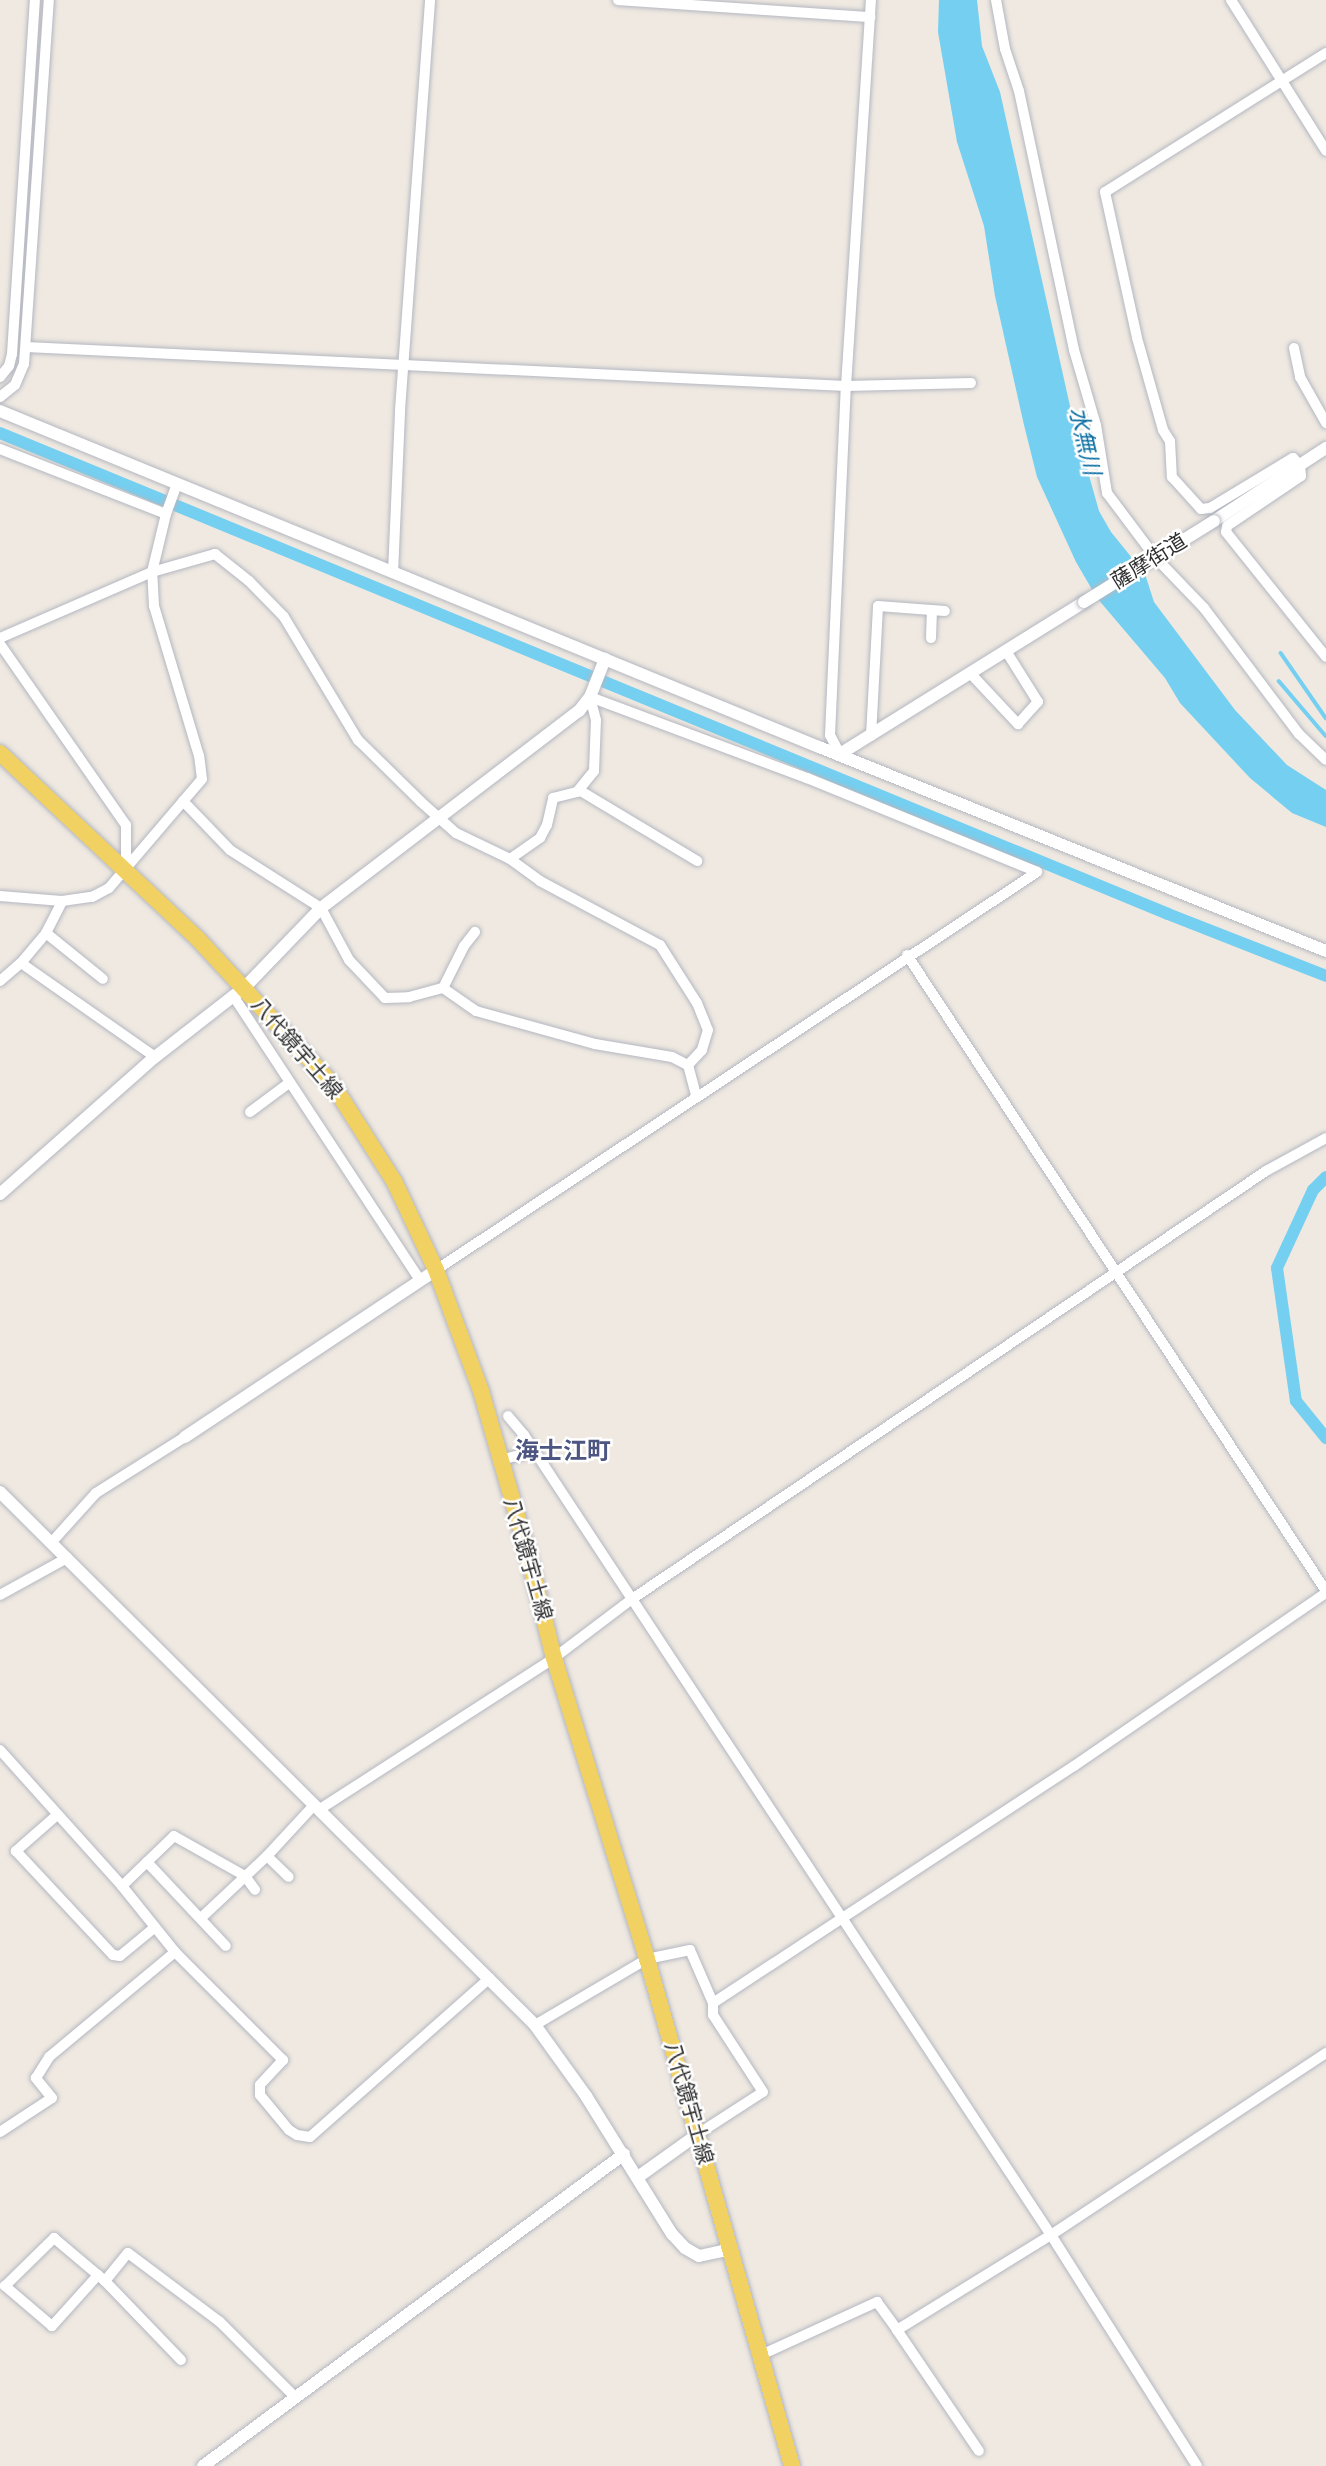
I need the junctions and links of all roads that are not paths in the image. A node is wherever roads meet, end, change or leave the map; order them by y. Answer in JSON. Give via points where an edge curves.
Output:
{"nodes":[{"id":1,"x":35,"y":0,"type":"edge"},
{"id":2,"x":49,"y":0,"type":"edge"},
{"id":3,"x":430,"y":0,"type":"edge"},
{"id":4,"x":618,"y":0,"type":"edge"},
{"id":5,"x":872,"y":0,"type":"edge"},
{"id":6,"x":996,"y":0,"type":"edge"},
{"id":7,"x":1231,"y":0,"type":"edge"},
{"id":8,"x":870,"y":16,"type":"junction"},
{"id":9,"x":1326,"y":53,"type":"edge"},
{"id":10,"x":1282,"y":81,"type":"junction"},
{"id":11,"x":1326,"y":151,"type":"edge"},
{"id":12,"x":34,"y":215,"type":"junction"},
{"id":13,"x":21,"y":216,"type":"junction"},
{"id":14,"x":18,"y":256,"type":"junction"},
{"id":15,"x":32,"y":256,"type":"junction"},
{"id":16,"x":26,"y":347,"type":"junction"},
{"id":17,"x":1294,"y":348,"type":"dead end"},
{"id":18,"x":404,"y":364,"type":"junction"},
{"id":19,"x":0,"y":377,"type":"edge"},
{"id":20,"x":971,"y":383,"type":"dead end"},
{"id":21,"x":846,"y":386,"type":"junction"},
{"id":22,"x":0,"y":397,"type":"edge"},
{"id":23,"x":0,"y":411,"type":"edge"},
{"id":24,"x":1326,"y":423,"type":"edge"},
{"id":25,"x":1326,"y":448,"type":"edge"},
{"id":26,"x":0,"y":449,"type":"edge"},
{"id":27,"x":1300,"y":465,"type":"junction"},
{"id":28,"x":177,"y":485,"type":"junction"},
{"id":29,"x":166,"y":514,"type":"junction"},
{"id":30,"x":152,"y":572,"type":"junction"},
{"id":31,"x":393,"y":573,"type":"junction"},
{"id":32,"x":932,"y":610,"type":"junction"},
{"id":33,"x":945,"y":611,"type":"dead end"},
{"id":34,"x":0,"y":638,"type":"edge"},
{"id":35,"x":931,"y":638,"type":"dead end"},
{"id":36,"x":0,"y":645,"type":"edge"},
{"id":37,"x":1006,"y":652,"type":"junction"},
{"id":38,"x":1326,"y":657,"type":"edge"},
{"id":39,"x":605,"y":659,"type":"junction"},
{"id":40,"x":971,"y":674,"type":"junction"},
{"id":41,"x":590,"y":697,"type":"junction"},
{"id":42,"x":871,"y":736,"type":"junction"},
{"id":43,"x":0,"y":752,"type":"edge"},
{"id":44,"x":840,"y":754,"type":"junction"},
{"id":45,"x":1326,"y":760,"type":"edge"},
{"id":46,"x":579,"y":790,"type":"junction"},
{"id":47,"x":183,"y":801,"type":"junction"},
{"id":48,"x":440,"y":818,"type":"junction"},
{"id":49,"x":510,"y":859,"type":"junction"},
{"id":50,"x":697,"y":861,"type":"dead end"},
{"id":51,"x":126,"y":869,"type":"junction"},
{"id":52,"x":0,"y":896,"type":"edge"},
{"id":53,"x":62,"y":901,"type":"junction"},
{"id":54,"x":321,"y":908,"type":"junction"},
{"id":55,"x":475,"y":932,"type":"dead end"},
{"id":56,"x":46,"y":933,"type":"junction"},
{"id":57,"x":1326,"y":951,"type":"edge"},
{"id":58,"x":907,"y":955,"type":"junction"},
{"id":59,"x":21,"y":963,"type":"junction"},
{"id":60,"x":103,"y":979,"type":"dead end"},
{"id":61,"x":0,"y":981,"type":"edge"},
{"id":62,"x":443,"y":988,"type":"junction"},
{"id":63,"x":239,"y":992,"type":"junction"},
{"id":64,"x":155,"y":1057,"type":"junction"},
{"id":65,"x":688,"y":1065,"type":"junction"},
{"id":66,"x":289,"y":1083,"type":"junction"},
{"id":67,"x":696,"y":1095,"type":"junction"},
{"id":68,"x":250,"y":1112,"type":"dead end"},
{"id":69,"x":1326,"y":1138,"type":"edge"},
{"id":70,"x":0,"y":1194,"type":"edge"},
{"id":71,"x":436,"y":1270,"type":"junction"},
{"id":72,"x":1118,"y":1272,"type":"junction"},
{"id":73,"x":420,"y":1280,"type":"junction"},
{"id":74,"x":508,"y":1416,"type":"dead end"},
{"id":75,"x":185,"y":1437,"type":"joint"},
{"id":76,"x":535,"y":1451,"type":"junction"},
{"id":77,"x":500,"y":1460,"type":"junction"},
{"id":78,"x":0,"y":1492,"type":"edge"},
{"id":79,"x":51,"y":1543,"type":"junction"},
{"id":80,"x":66,"y":1558,"type":"junction"},
{"id":81,"x":1326,"y":1592,"type":"edge"},
{"id":82,"x":0,"y":1595,"type":"edge"},
{"id":83,"x":632,"y":1599,"type":"junction"},
{"id":84,"x":554,"y":1657,"type":"junction"},
{"id":85,"x":0,"y":1750,"type":"edge"},
{"id":86,"x":317,"y":1807,"type":"junction"},
{"id":87,"x":57,"y":1815,"type":"junction"},
{"id":88,"x":267,"y":1856,"type":"junction"},
{"id":89,"x":147,"y":1862,"type":"junction"},
{"id":90,"x":245,"y":1876,"type":"junction"},
{"id":91,"x":289,"y":1877,"type":"dead end"},
{"id":92,"x":122,"y":1886,"type":"junction"},
{"id":93,"x":255,"y":1890,"type":"dead end"},
{"id":94,"x":201,"y":1918,"type":"junction"},
{"id":95,"x":841,"y":1918,"type":"junction"},
{"id":96,"x":155,"y":1927,"type":"junction"},
{"id":97,"x":226,"y":1946,"type":"dead end"},
{"id":98,"x":175,"y":1952,"type":"junction"},
{"id":99,"x":648,"y":1959,"type":"junction"},
{"id":100,"x":490,"y":1978,"type":"junction"},
{"id":101,"x":713,"y":2003,"type":"junction"},
{"id":102,"x":535,"y":2025,"type":"junction"},
{"id":103,"x":1326,"y":2053,"type":"edge"},
{"id":104,"x":0,"y":2132,"type":"edge"},
{"id":105,"x":698,"y":2134,"type":"junction"},
{"id":106,"x":624,"y":2154,"type":"junction"},
{"id":107,"x":638,"y":2177,"type":"junction"},
{"id":108,"x":1051,"y":2235,"type":"junction"},
{"id":109,"x":732,"y":2249,"type":"junction"},
{"id":110,"x":101,"y":2278,"type":"junction"},
{"id":111,"x":897,"y":2330,"type":"junction"},
{"id":112,"x":761,"y":2355,"type":"junction"},
{"id":113,"x":181,"y":2360,"type":"dead end"},
{"id":114,"x":294,"y":2396,"type":"junction"},
{"id":115,"x":979,"y":2451,"type":"dead end"},
{"id":116,"x":203,"y":2466,"type":"edge"},
{"id":117,"x":792,"y":2466,"type":"edge"},
{"id":118,"x":1197,"y":2466,"type":"edge"}],
"edges":[{"from":1,"to":13,"type":"street"},
{"from":2,"to":12,"type":"street"},
{"from":3,"to":18,"type":"street"},
{"from":4,"to":8,"type":"street"},
{"from":5,"to":8,"type":"street"},
{"from":6,"to":45,"type":"street","via":[[1074,350],[1096,425],[1107,493],[1131,528],[1204,608],[1299,734]]},
{"from":7,"to":10,"type":"street"},
{"from":8,"to":21,"type":"street"},
{"from":9,"to":10,"type":"street"},
{"from":10,"to":11,"type":"street"},
{"from":10,"to":27,"type":"street","via":[[1105,192],[1137,338],[1170,441],[1172,477],[1201,509],[1293,458]]},
{"from":12,"to":13,"type":"street"},
{"from":12,"to":15,"type":"street"},
{"from":13,"to":14,"type":"street"},
{"from":14,"to":15,"type":"street"},
{"from":14,"to":19,"type":"street","via":[[12,354]]},
{"from":15,"to":16,"type":"street"},
{"from":16,"to":18,"type":"street"},
{"from":16,"to":22,"type":"street","via":[[15,385]]},
{"from":17,"to":24,"type":"street","via":[[1300,377]]},
{"from":18,"to":21,"type":"street"},
{"from":18,"to":31,"type":"street"},
{"from":20,"to":21,"type":"street"},
{"from":21,"to":44,"type":"street","via":[[830,735]]},
{"from":23,"to":28,"type":"street"},
{"from":25,"to":27,"type":"street","name":"薩摩街道"},
{"from":26,"to":29,"type":"street"},
{"from":27,"to":37,"type":"street","name":"薩摩街道","bridge":true},
{"from":27,"to":38,"type":"street","via":[[1301,476],[1226,531]]},
{"from":28,"to":29,"type":"street"},
{"from":28,"to":31,"type":"street"},
{"from":29,"to":30,"type":"street"},
{"from":30,"to":34,"type":"street"},
{"from":30,"to":47,"type":"street","via":[[154,607],[199,756],[201,779]]},
{"from":30,"to":48,"type":"street","via":[[215,554],[249,581],[296,633],[358,740]]},
{"from":31,"to":39,"type":"street"},
{"from":32,"to":33,"type":"street"},
{"from":32,"to":35,"type":"street"},
{"from":32,"to":42,"type":"street","via":[[878,606]]},
{"from":36,"to":51,"type":"street","via":[[126,825]]},
{"from":37,"to":40,"type":"street","name":"薩摩街道"},
{"from":37,"to":40,"type":"street","via":[[1038,702],[1018,724]]},
{"from":39,"to":41,"type":"street"},
{"from":39,"to":44,"type":"street"},
{"from":40,"to":42,"type":"street","name":"薩摩街道"},
{"from":41,"to":46,"type":"street","via":[[596,720],[594,771]]},
{"from":41,"to":48,"type":"street","via":[[579,711]]},
{"from":41,"to":58,"type":"street","via":[[807,778],[1037,872]]},
{"from":42,"to":44,"type":"street","name":"薩摩街道"},
{"from":43,"to":51,"type":"main road","name":"八代鏡宇土線"},
{"from":44,"to":57,"type":"street"},
{"from":46,"to":49,"type":"street","via":[[553,798],[540,838]]},
{"from":46,"to":50,"type":"street"},
{"from":47,"to":51,"type":"street"},
{"from":47,"to":54,"type":"street","via":[[230,850]]},
{"from":48,"to":49,"type":"street","via":[[456,832]]},
{"from":48,"to":54,"type":"street"},
{"from":49,"to":65,"type":"street","via":[[540,881],[660,944],[697,1003],[708,1030],[702,1050]]},
{"from":51,"to":53,"type":"street","via":[[109,888],[92,897]]},
{"from":51,"to":63,"type":"main road","name":"八代鏡宇土線"},
{"from":52,"to":53,"type":"street"},
{"from":53,"to":56,"type":"street"},
{"from":54,"to":62,"type":"street","via":[[349,960],[385,998]]},
{"from":54,"to":63,"type":"street"},
{"from":55,"to":62,"type":"street"},
{"from":56,"to":59,"type":"street"},
{"from":56,"to":60,"type":"street"},
{"from":58,"to":67,"type":"street"},
{"from":58,"to":72,"type":"street"},
{"from":59,"to":61,"type":"street"},
{"from":59,"to":64,"type":"street"},
{"from":62,"to":65,"type":"street","via":[[476,1011],[595,1044],[672,1057]]},
{"from":63,"to":64,"type":"street"},
{"from":63,"to":66,"type":"street"},
{"from":63,"to":71,"type":"main road","name":"八代鏡宇土線","via":[[333,1085],[394,1181]]},
{"from":64,"to":70,"type":"street"},
{"from":65,"to":67,"type":"street"},
{"from":66,"to":68,"type":"street"},
{"from":66,"to":73,"type":"street"},
{"from":67,"to":71,"type":"street"},
{"from":69,"to":72,"type":"street","via":[[1266,1171]]},
{"from":71,"to":73,"type":"street"},
{"from":71,"to":77,"type":"main road","name":"八代鏡宇土線","via":[[481,1391]]},
{"from":72,"to":81,"type":"street"},
{"from":72,"to":83,"type":"street"},
{"from":73,"to":75,"type":"street"},
{"from":74,"to":76,"type":"street"},
{"from":75,"to":79,"type":"street","via":[[96,1493]]},
{"from":76,"to":77,"type":"street"},
{"from":76,"to":83,"type":"street"},
{"from":77,"to":84,"type":"main road","name":"八代鏡宇土線"},
{"from":78,"to":79,"type":"street"},
{"from":79,"to":80,"type":"street"},
{"from":80,"to":82,"type":"street"},
{"from":80,"to":86,"type":"street"},
{"from":81,"to":95,"type":"street"},
{"from":83,"to":84,"type":"street"},
{"from":83,"to":95,"type":"street"},
{"from":84,"to":86,"type":"street"},
{"from":84,"to":99,"type":"main road","name":"八代鏡宇土線"},
{"from":85,"to":87,"type":"street"},
{"from":86,"to":88,"type":"street"},
{"from":86,"to":100,"type":"street"},
{"from":87,"to":92,"type":"street"},
{"from":87,"to":96,"type":"street","via":[[16,1851],[113,1955],[120,1956]]},
{"from":88,"to":90,"type":"street"},
{"from":88,"to":91,"type":"street"},
{"from":89,"to":90,"type":"street","via":[[174,1836]]},
{"from":89,"to":92,"type":"street"},
{"from":89,"to":94,"type":"street"},
{"from":90,"to":93,"type":"street"},
{"from":90,"to":94,"type":"street"},
{"from":92,"to":96,"type":"street"},
{"from":94,"to":97,"type":"street"},
{"from":95,"to":101,"type":"street"},
{"from":95,"to":108,"type":"street"},
{"from":96,"to":98,"type":"street"},
{"from":98,"to":100,"type":"street","via":[[283,2060],[260,2085],[260,2095],[289,2130],[310,2137]]},
{"from":98,"to":104,"type":"street","via":[[49,2057],[36,2078],[52,2098]]},
{"from":99,"to":101,"type":"street","via":[[690,1950]]},
{"from":99,"to":102,"type":"street"},
{"from":99,"to":105,"type":"main road","name":"八代鏡宇土線"},
{"from":100,"to":102,"type":"street"},
{"from":101,"to":105,"type":"street","via":[[713,2015],[763,2092]]},
{"from":102,"to":106,"type":"street"},
{"from":103,"to":108,"type":"street"},
{"from":105,"to":107,"type":"street"},
{"from":105,"to":109,"type":"main road","name":"八代鏡宇土線"},
{"from":106,"to":107,"type":"street"},
{"from":106,"to":114,"type":"street"},
{"from":107,"to":109,"type":"street","via":[[685,2248],[699,2256]]},
{"from":108,"to":111,"type":"street"},
{"from":108,"to":118,"type":"street"},
{"from":109,"to":112,"type":"main road","name":"八代鏡宇土線"},
{"from":110,"to":110,"type":"street","via":[[52,2326],[5,2286],[54,2238]]},
{"from":110,"to":113,"type":"street"},
{"from":110,"to":114,"type":"street","via":[[128,2253],[220,2322]]},
{"from":111,"to":112,"type":"street","via":[[877,2302]]},
{"from":111,"to":115,"type":"street"},
{"from":112,"to":117,"type":"main road","name":"八代鏡宇土線"},
{"from":114,"to":116,"type":"street"}]}
